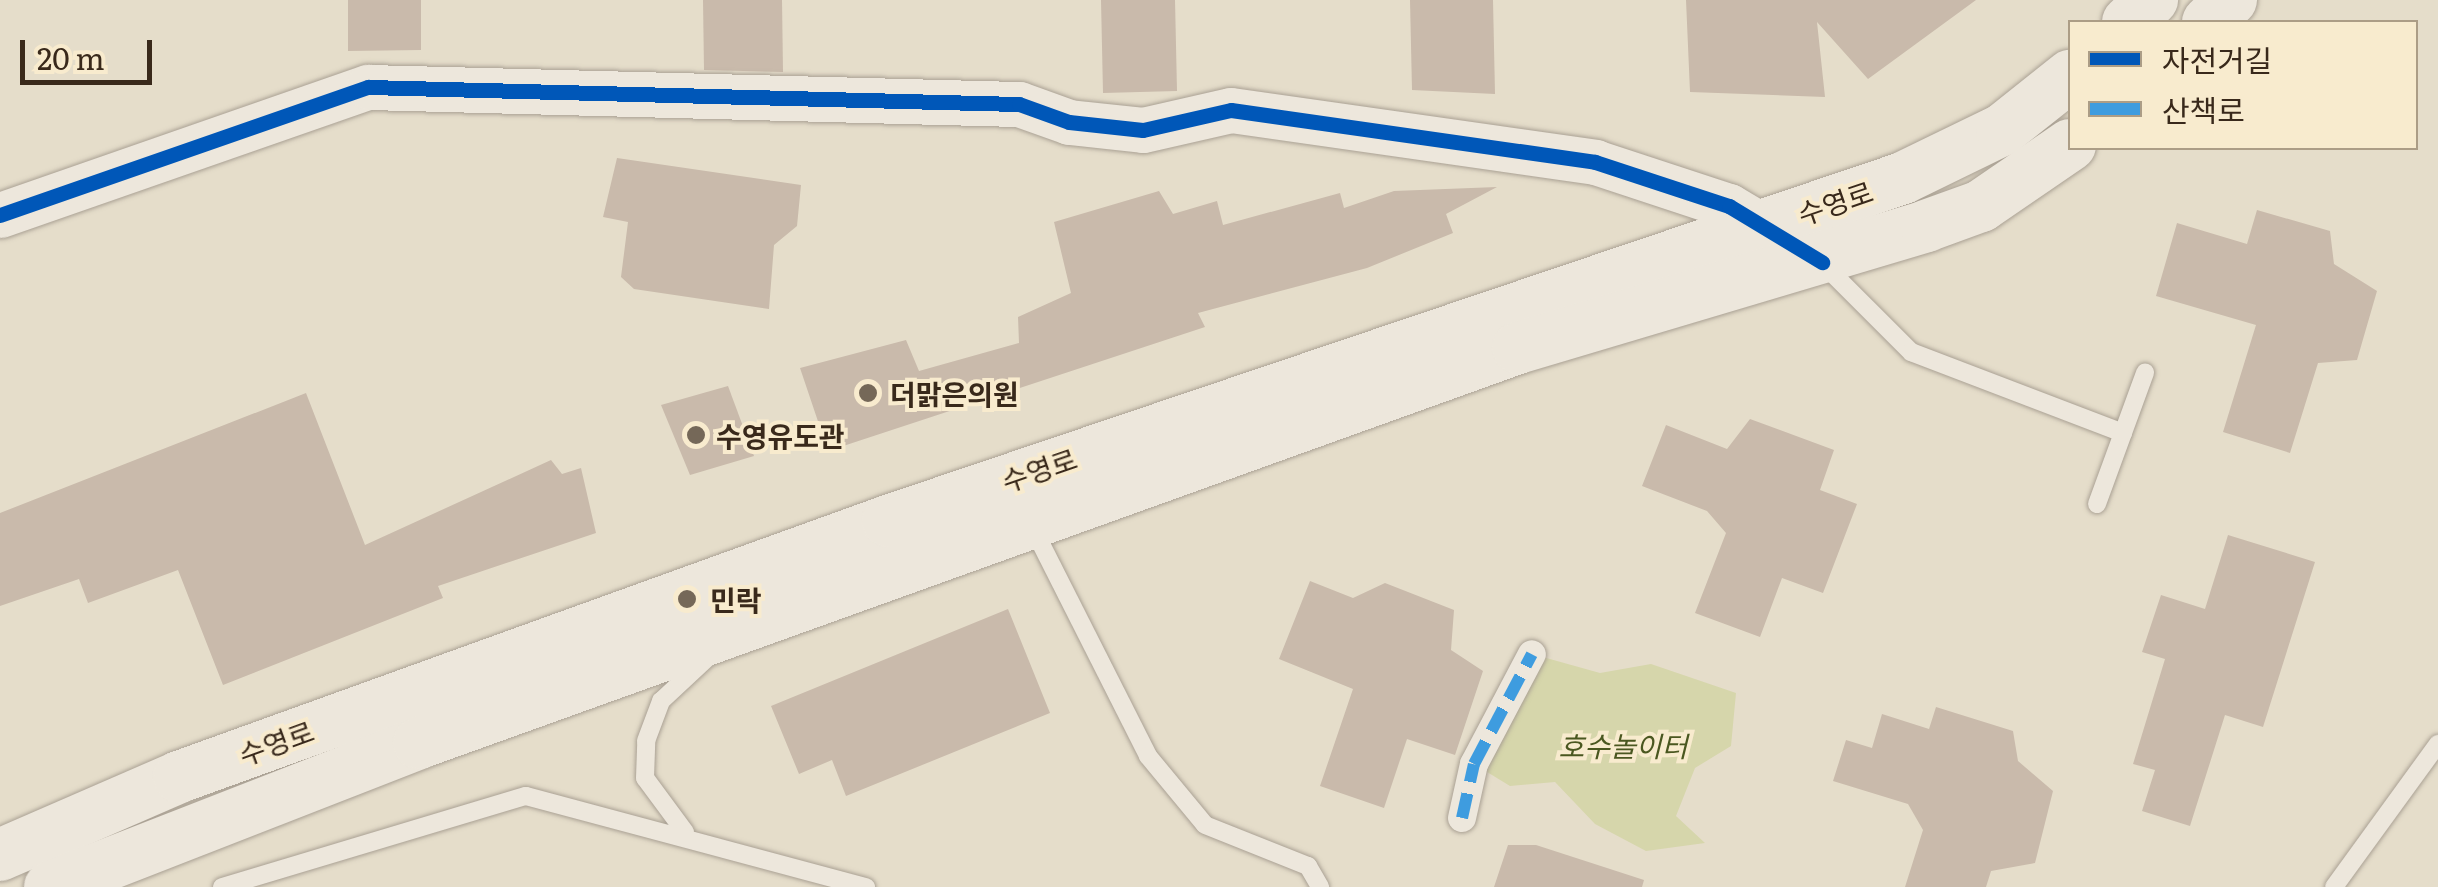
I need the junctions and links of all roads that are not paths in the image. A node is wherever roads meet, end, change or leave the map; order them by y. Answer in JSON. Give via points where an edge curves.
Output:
{"nodes":[{"id":1,"x":2152,"y":0,"type":"edge"},
{"id":2,"x":2231,"y":0,"type":"edge"},
{"id":3,"x":2130,"y":20,"type":"edge"},
{"id":4,"x":2210,"y":20,"type":"edge"},
{"id":5,"x":2068,"y":77,"type":"edge"},
{"id":6,"x":2068,"y":147,"type":"edge"},
{"id":7,"x":0,"y":215,"type":"edge"},
{"id":8,"x":1764,"y":227,"type":"junction"},
{"id":9,"x":1822,"y":262,"type":"junction"},
{"id":10,"x":2145,"y":374,"type":"dead end"},
{"id":11,"x":2123,"y":433,"type":"junction"},
{"id":12,"x":2097,"y":504,"type":"dead end"},
{"id":13,"x":1029,"y":521,"type":"junction"},
{"id":14,"x":741,"y":626,"type":"junction"},
{"id":15,"x":1532,"y":654,"type":"dead end"},
{"id":16,"x":2438,"y":744,"type":"edge"},
{"id":17,"x":1462,"y":818,"type":"dead end"},
{"id":18,"x":689,"y":836,"type":"junction"},
{"id":19,"x":0,"y":855,"type":"edge"},
{"id":20,"x":50,"y":887,"type":"edge"},
{"id":21,"x":222,"y":887,"type":"edge"},
{"id":22,"x":866,"y":887,"type":"edge"},
{"id":23,"x":1320,"y":887,"type":"edge"},
{"id":24,"x":2334,"y":887,"type":"edge"}],
"edges":[{"from":1,"to":3,"type":"main road"},
{"from":2,"to":4,"type":"main road"},
{"from":5,"to":8,"type":"main road","name":"수영로","via":[[1966,150]]},
{"from":6,"to":9,"type":"main road","name":"수영로","via":[[1981,206]]},
{"from":7,"to":8,"type":"street","via":[[368,88],[1020,104],[1069,122],[1143,130],[1232,110],[1595,162],[1672,182]]},
{"from":8,"to":9,"type":"street"},
{"from":8,"to":19,"type":"main road","name":"수영로","via":[[870,528],[179,777]]},
{"from":9,"to":11,"type":"lane","via":[[1911,352]]},
{"from":9,"to":13,"type":"main road","name":"수영로","via":[[1518,348]]},
{"from":10,"to":11,"type":"lane"},
{"from":11,"to":12,"type":"lane"},
{"from":13,"to":14,"type":"main road","name":"수영로"},
{"from":13,"to":23,"type":"lane","via":[[1148,756],[1205,825],[1308,866]]},
{"from":14,"to":18,"type":"lane","via":[[661,701],[646,740],[645,778]]},
{"from":14,"to":20,"type":"main road","name":"수영로"},
{"from":15,"to":17,"type":"street","via":[[1474,764]]},
{"from":16,"to":24,"type":"lane"},
{"from":18,"to":21,"type":"lane","via":[[526,796]]},
{"from":18,"to":22,"type":"lane"}]}
